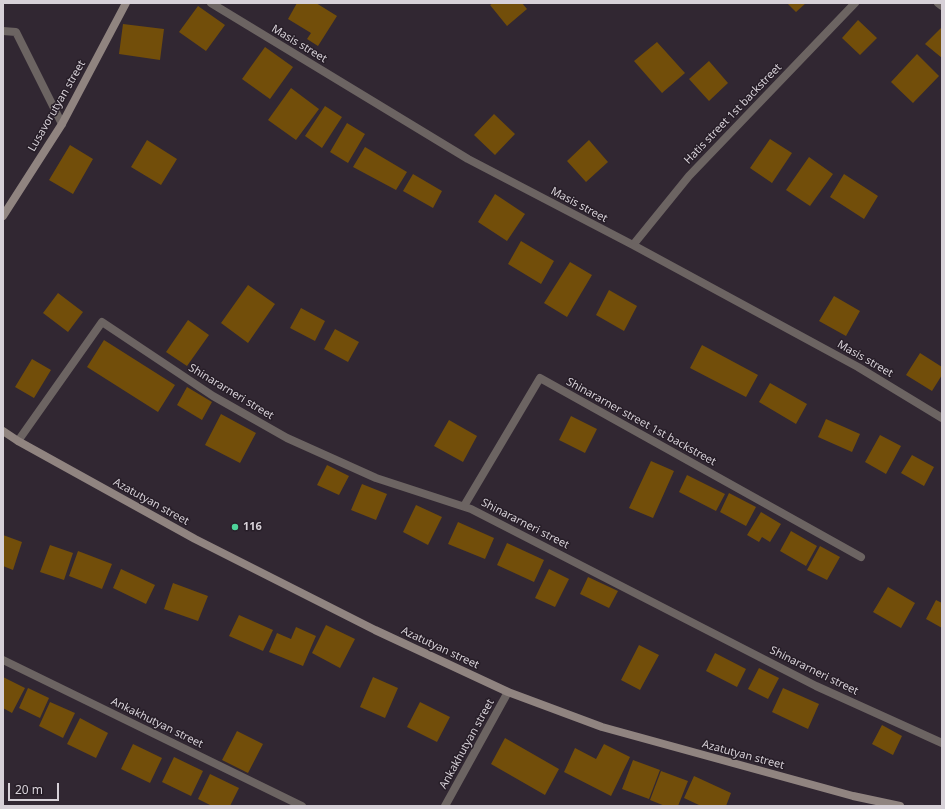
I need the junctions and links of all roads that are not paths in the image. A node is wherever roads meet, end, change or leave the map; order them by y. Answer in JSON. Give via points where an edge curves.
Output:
{"nodes":[{"id":1,"x":126,"y":3,"type":"edge"},
{"id":2,"x":211,"y":3,"type":"edge"},
{"id":3,"x":855,"y":3,"type":"edge"},
{"id":4,"x":938,"y":3,"type":"edge"},
{"id":5,"x":942,"y":6,"type":"edge"},
{"id":6,"x":3,"y":31,"type":"edge"},
{"id":7,"x":62,"y":124,"type":"junction"},
{"id":8,"x":3,"y":216,"type":"edge"},
{"id":9,"x":632,"y":245,"type":"junction"},
{"id":10,"x":942,"y":418,"type":"edge"},
{"id":11,"x":3,"y":431,"type":"edge"},
{"id":12,"x":18,"y":441,"type":"junction"},
{"id":13,"x":464,"y":506,"type":"junction"},
{"id":14,"x":861,"y":557,"type":"dead end"},
{"id":15,"x":3,"y":660,"type":"edge"},
{"id":16,"x":508,"y":692,"type":"junction"},
{"id":17,"x":942,"y":743,"type":"edge"},
{"id":18,"x":302,"y":806,"type":"edge"},
{"id":19,"x":446,"y":806,"type":"edge"},
{"id":20,"x":900,"y":806,"type":"edge"}],
"edges":[{"from":1,"to":7,"type":"street","name":"Lusavorutyan street"},
{"from":2,"to":9,"type":"street","name":"Masis street","via":[[468,159]]},
{"from":3,"to":9,"type":"street","name":"Hatis street 1st backstreet","via":[[689,176]]},
{"from":4,"to":5,"type":"street"},
{"from":6,"to":7,"type":"street","via":[[16,32]]},
{"from":7,"to":8,"type":"street","name":"Lusavorutyan street"},
{"from":9,"to":10,"type":"street","name":"Masis street","via":[[858,367]]},
{"from":11,"to":12,"type":"street","name":"Azatutyan street"},
{"from":12,"to":13,"type":"street","name":"Shinararneri street","via":[[102,322],[213,396],[287,438],[376,478]]},
{"from":12,"to":16,"type":"street","name":"Azatutyan street","via":[[195,539],[375,630]]},
{"from":13,"to":14,"type":"street","name":"Shinararner street 1st backstreet","via":[[540,378]]},
{"from":13,"to":17,"type":"street","name":"Shinararneri street","via":[[816,686]]},
{"from":15,"to":18,"type":"street","name":"Ankakhutyan street"},
{"from":16,"to":19,"type":"street","name":"Ankakhutyan street"},
{"from":16,"to":20,"type":"street","name":"Azatutyan street","via":[[602,727],[853,796]]}]}
